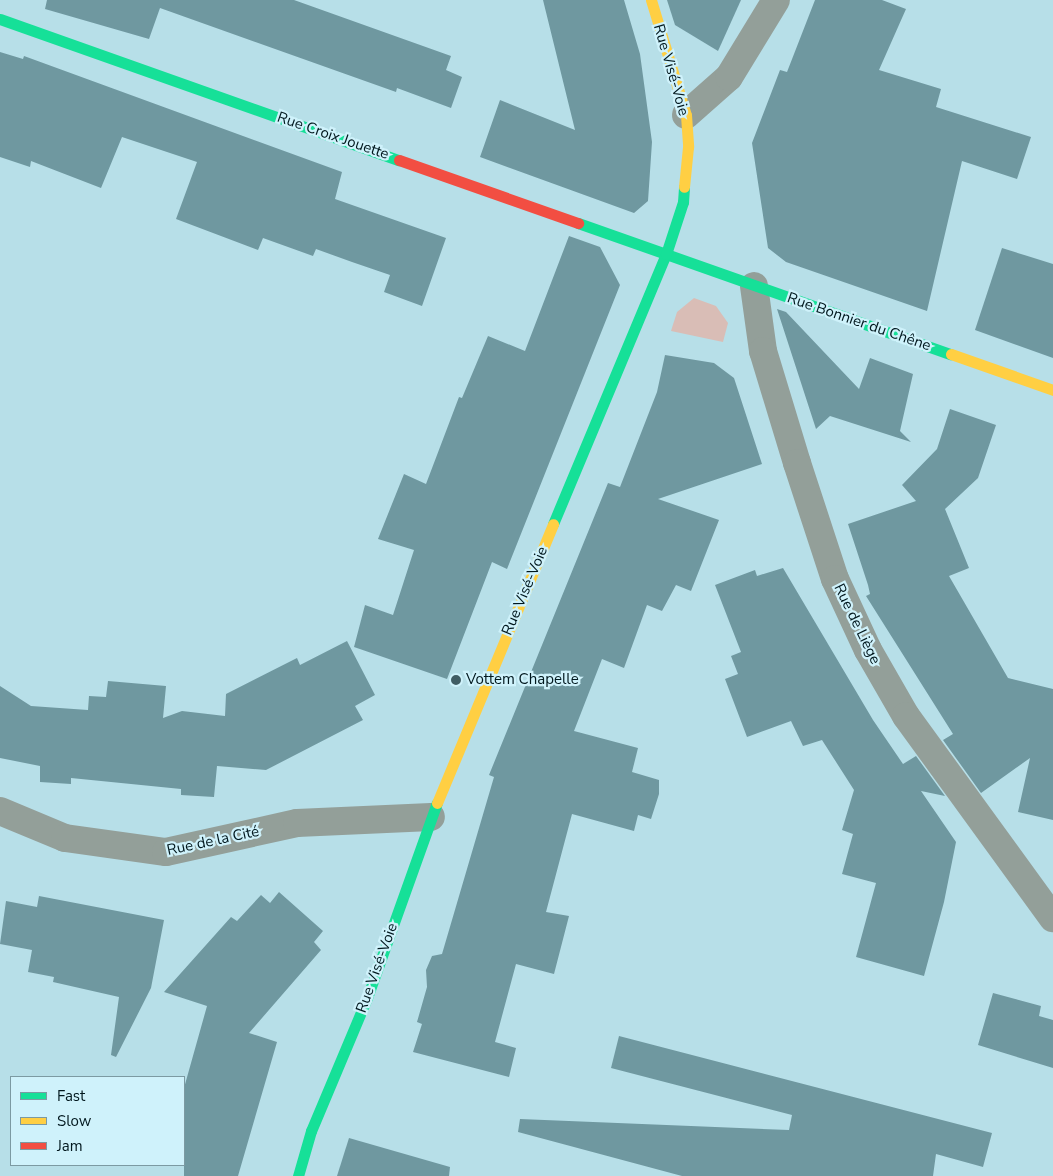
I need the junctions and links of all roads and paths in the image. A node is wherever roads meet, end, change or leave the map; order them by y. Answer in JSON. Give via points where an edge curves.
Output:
{"nodes":[{"id":1,"x":651,"y":0,"type":"edge"},
{"id":2,"x":776,"y":0,"type":"edge"},
{"id":3,"x":0,"y":19,"type":"edge"},
{"id":4,"x":686,"y":115,"type":"junction"},
{"id":5,"x":666,"y":254,"type":"junction"},
{"id":6,"x":754,"y":286,"type":"junction"},
{"id":7,"x":1053,"y":390,"type":"edge"},
{"id":8,"x":0,"y":811,"type":"edge"},
{"id":9,"x":431,"y":817,"type":"junction"},
{"id":10,"x":1053,"y":918,"type":"edge"},
{"id":11,"x":298,"y":1176,"type":"edge"}],
"edges":[{"from":1,"to":4,"type":"street","name":"Rue Visé-Voie"},
{"from":2,"to":4,"type":"street","via":[[729,77]]},
{"from":3,"to":5,"type":"street","name":"Rue Croix Jouette"},
{"from":4,"to":5,"type":"street","name":"Rue Visé-Voie","via":[[688,147],[682,202]]},
{"from":5,"to":6,"type":"street","name":"Rue Bonnier du Chêne"},
{"from":5,"to":9,"type":"street","name":"Rue Visé-Voie"},
{"from":6,"to":7,"type":"street","name":"Rue Bonnier du Chêne"},
{"from":6,"to":10,"type":"street","name":"Rue de Liège","via":[[765,360],[835,579],[906,716]]},
{"from":8,"to":9,"type":"street","name":"Rue de la Cité","via":[[65,838],[166,852],[297,823]]},
{"from":9,"to":11,"type":"street","name":"Rue Visé-Voie","via":[[367,998],[311,1131]]}]}
